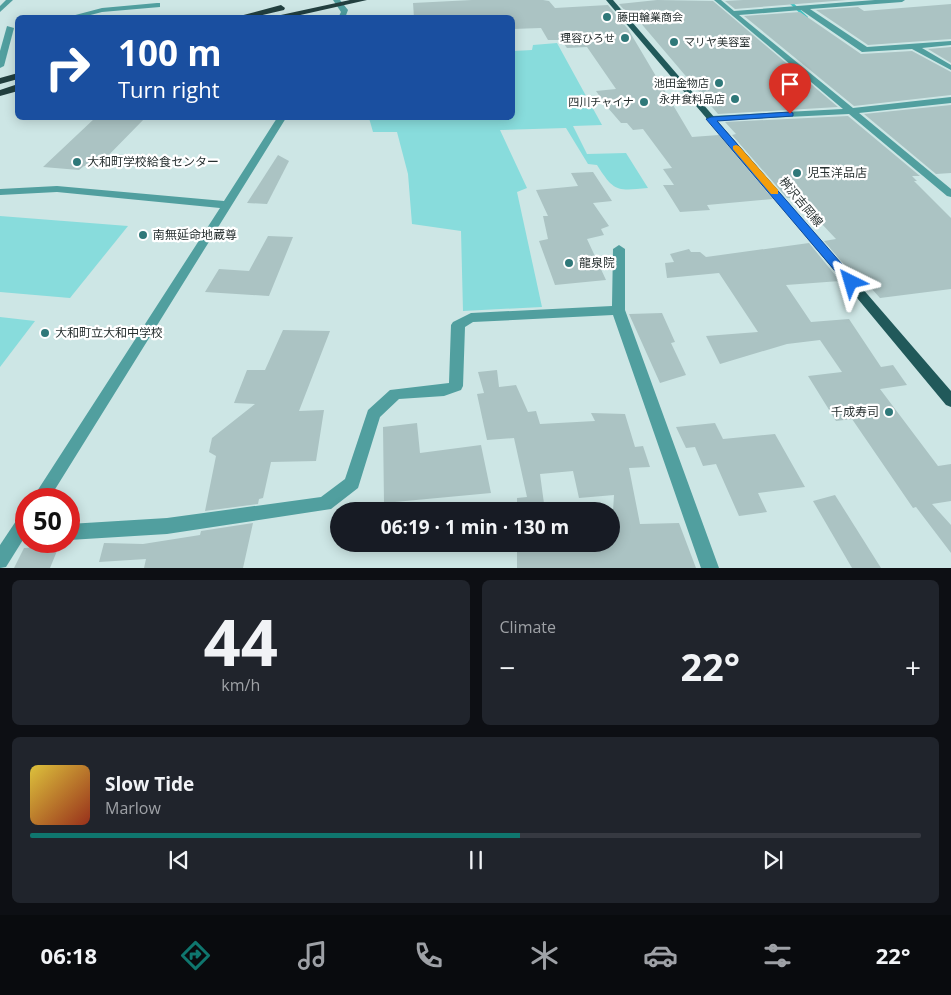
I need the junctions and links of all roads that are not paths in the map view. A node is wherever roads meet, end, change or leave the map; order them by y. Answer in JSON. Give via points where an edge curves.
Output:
{"nodes":[{"id":1,"x":10,"y":0,"type":"edge"},
{"id":2,"x":319,"y":0,"type":"edge"},
{"id":3,"x":363,"y":0,"type":"edge"},
{"id":4,"x":609,"y":0,"type":"edge"},
{"id":5,"x":717,"y":0,"type":"edge"},
{"id":6,"x":902,"y":0,"type":"edge"},
{"id":7,"x":158,"y":2,"type":"edge"},
{"id":8,"x":338,"y":2,"type":"edge"},
{"id":9,"x":803,"y":8,"type":"junction"},
{"id":10,"x":0,"y":10,"type":"edge"},
{"id":11,"x":733,"y":13,"type":"junction"},
{"id":12,"x":80,"y":15,"type":"edge"},
{"id":13,"x":154,"y":15,"type":"edge"},
{"id":14,"x":250,"y":15,"type":"edge"},
{"id":15,"x":284,"y":15,"type":"edge"},
{"id":16,"x":343,"y":15,"type":"edge"},
{"id":17,"x":14,"y":27,"type":"edge"},
{"id":18,"x":0,"y":28,"type":"edge"},
{"id":19,"x":951,"y":43,"type":"edge"},
{"id":20,"x":914,"y":46,"type":"junction"},
{"id":21,"x":0,"y":66,"type":"edge"},
{"id":22,"x":951,"y":68,"type":"edge"},
{"id":23,"x":15,"y":77,"type":"edge"},
{"id":24,"x":0,"y":81,"type":"edge"},
{"id":25,"x":15,"y":88,"type":"edge"},
{"id":26,"x":0,"y":93,"type":"edge"},
{"id":27,"x":951,"y":100,"type":"edge"},
{"id":28,"x":850,"y":111,"type":"junction"},
{"id":29,"x":711,"y":119,"type":"junction"},
{"id":30,"x":280,"y":120,"type":"edge"},
{"id":31,"x":0,"y":192,"type":"edge"},
{"id":32,"x":951,"y":194,"type":"edge"},
{"id":33,"x":227,"y":205,"type":"junction"},
{"id":34,"x":619,"y":249,"type":"dead end"},
{"id":35,"x":618,"y":310,"type":"junction"},
{"id":36,"x":951,"y":401,"type":"edge"},
{"id":37,"x":47,"y":488,"type":"edge"},
{"id":38,"x":80,"y":531,"type":"edge"},
{"id":39,"x":15,"y":543,"type":"edge"},
{"id":40,"x":0,"y":561,"type":"edge"},
{"id":41,"x":710,"y":568,"type":"edge"}],
"edges":[{"from":1,"to":10,"type":"street"},
{"from":2,"to":14,"type":"highway"},
{"from":3,"to":8,"type":"highway"},
{"from":4,"to":29,"type":"main road","name":"桝沢吉岡線"},
{"from":5,"to":11,"type":"street"},
{"from":6,"to":9,"type":"street"},
{"from":7,"to":12,"type":"street"},
{"from":7,"to":13,"type":"street"},
{"from":8,"to":15,"type":"highway"},
{"from":8,"to":16,"type":"street","via":[[345,12]]},
{"from":9,"to":11,"type":"street"},
{"from":9,"to":20,"type":"street","via":[[865,50]]},
{"from":11,"to":28,"type":"street"},
{"from":17,"to":18,"type":"street"},
{"from":17,"to":21,"type":"street"},
{"from":19,"to":20,"type":"street"},
{"from":20,"to":22,"type":"street"},
{"from":23,"to":24,"type":"highway"},
{"from":25,"to":26,"type":"highway"},
{"from":27,"to":28,"type":"street"},
{"from":28,"to":29,"type":"street"},
{"from":28,"to":32,"type":"street"},
{"from":29,"to":36,"type":"main road","name":"桝沢吉岡線"},
{"from":30,"to":33,"type":"street"},
{"from":31,"to":33,"type":"street","via":[[57,189]]},
{"from":33,"to":37,"type":"street"},
{"from":34,"to":35,"type":"street"},
{"from":35,"to":38,"type":"street","via":[[471,318],[458,325],[456,386],[395,394],[373,414],[352,483],[325,504],[167,526]]},
{"from":35,"to":41,"type":"street"},
{"from":39,"to":40,"type":"street"}]}
